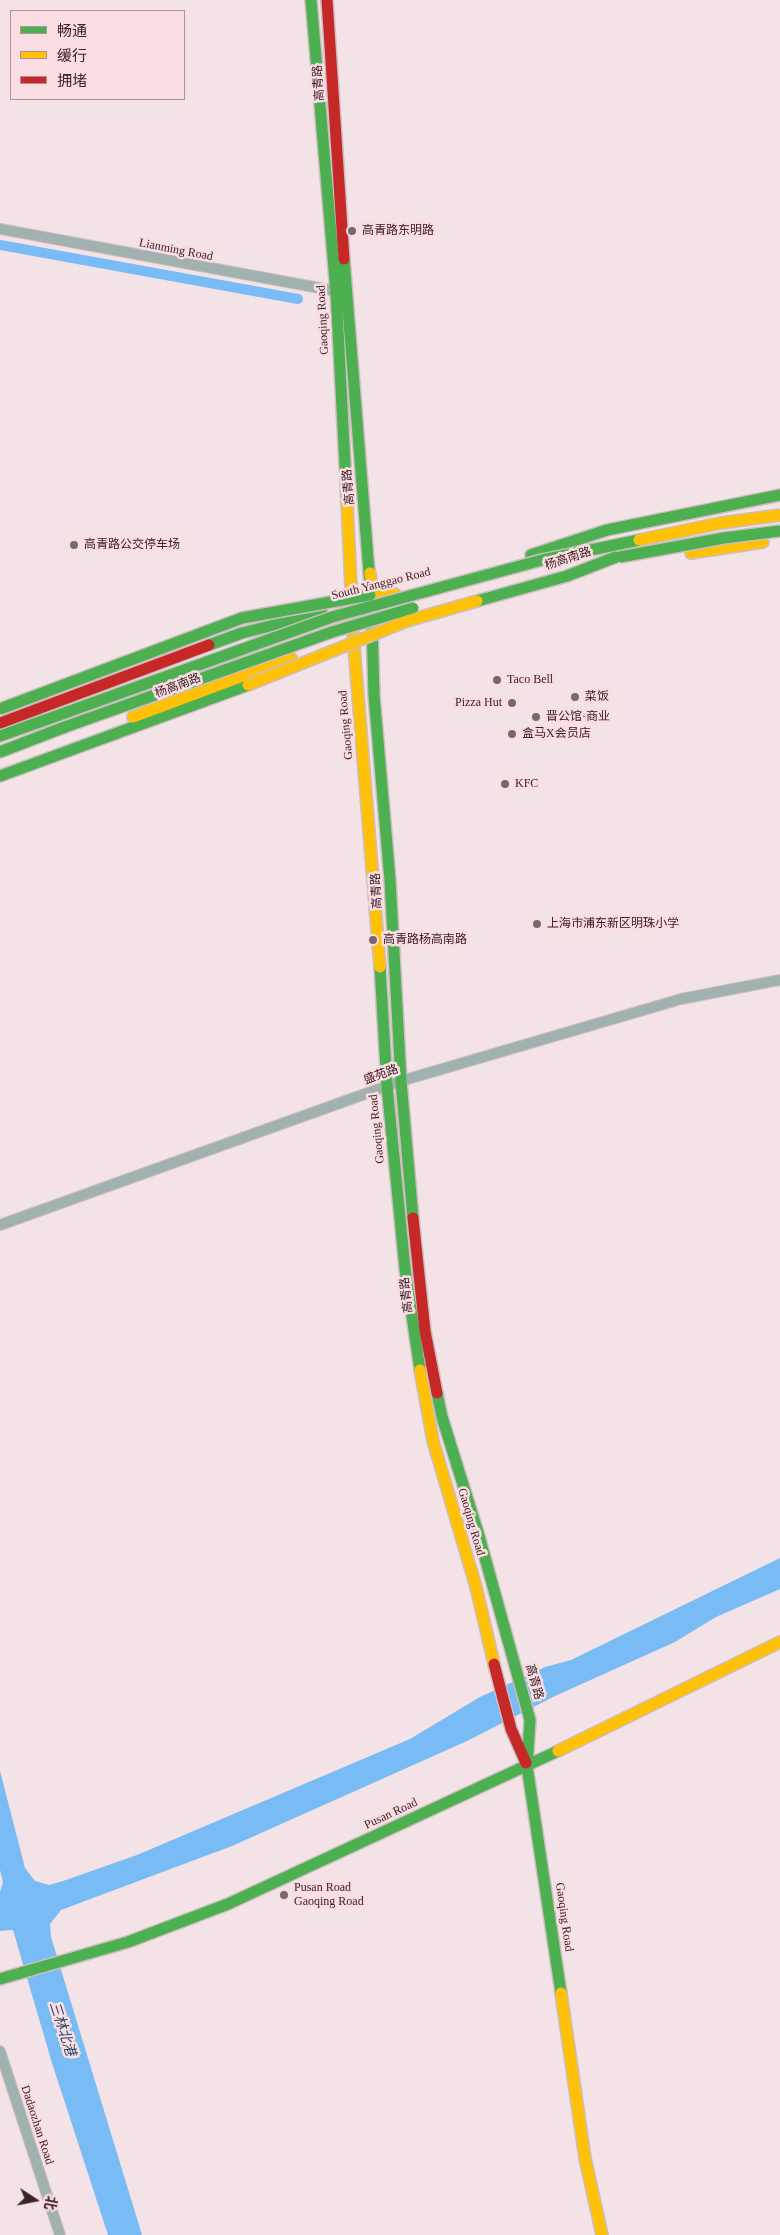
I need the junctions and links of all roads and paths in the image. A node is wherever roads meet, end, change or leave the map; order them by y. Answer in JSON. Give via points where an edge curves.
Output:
{"nodes":[{"id":1,"x":311,"y":0,"type":"edge"},
{"id":2,"x":327,"y":0,"type":"edge"},
{"id":3,"x":0,"y":229,"type":"edge"},
{"id":4,"x":341,"y":292,"type":"junction"},
{"id":5,"x":780,"y":495,"type":"edge"},
{"id":6,"x":780,"y":514,"type":"edge"},
{"id":7,"x":780,"y":533,"type":"edge"},
{"id":8,"x":780,"y":540,"type":"edge"},
{"id":9,"x":531,"y":554,"type":"junction"},
{"id":10,"x":574,"y":554,"type":"junction"},
{"id":11,"x":616,"y":557,"type":"junction"},
{"id":12,"x":477,"y":573,"type":"junction"},
{"id":13,"x":567,"y":576,"type":"junction"},
{"id":14,"x":370,"y":579,"type":"junction"},
{"id":15,"x":395,"y":594,"type":"junction"},
{"id":16,"x":370,"y":602,"type":"junction"},
{"id":17,"x":352,"y":605,"type":"junction"},
{"id":18,"x":372,"y":621,"type":"junction"},
{"id":19,"x":353,"y":635,"type":"junction"},
{"id":20,"x":354,"y":652,"type":"junction"},
{"id":21,"x":0,"y":700,"type":"edge"},
{"id":22,"x":0,"y":709,"type":"edge"},
{"id":23,"x":0,"y":723,"type":"edge"},
{"id":24,"x":0,"y":736,"type":"edge"},
{"id":25,"x":0,"y":752,"type":"edge"},
{"id":26,"x":0,"y":767,"type":"edge"},
{"id":27,"x":0,"y":776,"type":"edge"},
{"id":28,"x":0,"y":782,"type":"edge"},
{"id":29,"x":780,"y":980,"type":"edge"},
{"id":30,"x":401,"y":1081,"type":"junction"},
{"id":31,"x":387,"y":1086,"type":"junction"},
{"id":32,"x":0,"y":1225,"type":"edge"},
{"id":33,"x":780,"y":1642,"type":"edge"},
{"id":34,"x":527,"y":1766,"type":"junction"},
{"id":35,"x":0,"y":1979,"type":"edge"},
{"id":36,"x":0,"y":2051,"type":"edge"},
{"id":37,"x":60,"y":2235,"type":"edge"},
{"id":38,"x":602,"y":2235,"type":"edge"}],
"edges":[{"from":1,"to":4,"type":"main road","name":"Gaoqing Road"},
{"from":2,"to":4,"type":"main road","name":"高青路"},
{"from":3,"to":4,"type":"street","name":"Lianming Road"},
{"from":4,"to":14,"type":"main road","name":"高青路"},
{"from":4,"to":17,"type":"main road","name":"Gaoqing Road"},
{"from":5,"to":9,"type":"main road","via":[[607,530]]},
{"from":6,"to":10,"type":"main road","name":"杨高南路","bridge":true},
{"from":6,"to":12,"type":"main road","name":"South Yanggao Road","via":[[724,520],[598,544]]},
{"from":7,"to":11,"type":"main road","name":"杨高南路","bridge":true,"via":[[724,538]]},
{"from":7,"to":18,"type":"main road","via":[[599,564]]},
{"from":8,"to":13,"type":"main road","bridge":true},
{"from":9,"to":10,"type":"main road","name":"杨高南路","bridge":true},
{"from":9,"to":22,"type":"main road","name":"杨高南路","bridge":true,"via":[[407,588],[242,618]]},
{"from":10,"to":24,"type":"main road","name":"杨高南路","bridge":true,"via":[[332,617]]},
{"from":11,"to":13,"type":"main road","name":"杨高南路","bridge":true},
{"from":11,"to":25,"type":"main road","name":"杨高南路","bridge":true,"via":[[530,576],[341,629]]},
{"from":12,"to":15,"type":"main road","name":"South Yanggao Road"},
{"from":12,"to":16,"type":"main road"},
{"from":13,"to":27,"type":"main road","name":"杨高南路","bridge":true,"via":[[407,621],[248,685]]},
{"from":14,"to":15,"type":"main road","via":[[377,592]]},
{"from":14,"to":16,"type":"main road","name":"高青路"},
{"from":15,"to":16,"type":"main road","name":"South Yanggao Road"},
{"from":16,"to":17,"type":"main road","name":"South Yanggao Road"},
{"from":16,"to":18,"type":"main road","name":"高青路"},
{"from":16,"to":19,"type":"main road"},
{"from":16,"to":20,"type":"main road"},
{"from":17,"to":19,"type":"main road","name":"Gaoqing Road"},
{"from":17,"to":21,"type":"main road","via":[[329,594],[246,611]]},
{"from":17,"to":23,"type":"main road","name":"South Yanggao Road","via":[[242,633]]},
{"from":18,"to":20,"type":"main road"},
{"from":18,"to":30,"type":"main road","name":"高青路","via":[[374,695],[390,880]]},
{"from":19,"to":20,"type":"main road","name":"Gaoqing Road"},
{"from":19,"to":26,"type":"main road","name":"杨高南路"},
{"from":20,"to":28,"type":"main road"},
{"from":20,"to":31,"type":"main road","name":"Gaoqing Road"},
{"from":29,"to":30,"type":"street","name":"盛苑路","via":[[681,999]]},
{"from":30,"to":31,"type":"street","name":"盛苑路"},
{"from":30,"to":34,"type":"main road","name":"高青路","via":[[425,1331],[436,1393],[530,1720]]},
{"from":31,"to":32,"type":"street","name":"盛苑路"},
{"from":31,"to":34,"type":"main road","name":"Gaoqing Road","via":[[405,1269],[433,1441],[476,1587],[496,1679],[511,1729]]},
{"from":33,"to":34,"type":"main road","name":"Pusan Road"},
{"from":34,"to":35,"type":"main road","name":"Pusan Road","via":[[228,1904],[128,1942]]},
{"from":34,"to":38,"type":"main road","name":"Gaoqing Road","via":[[585,2158]]},
{"from":36,"to":37,"type":"street","name":"Dadaozhan Road"}]}
